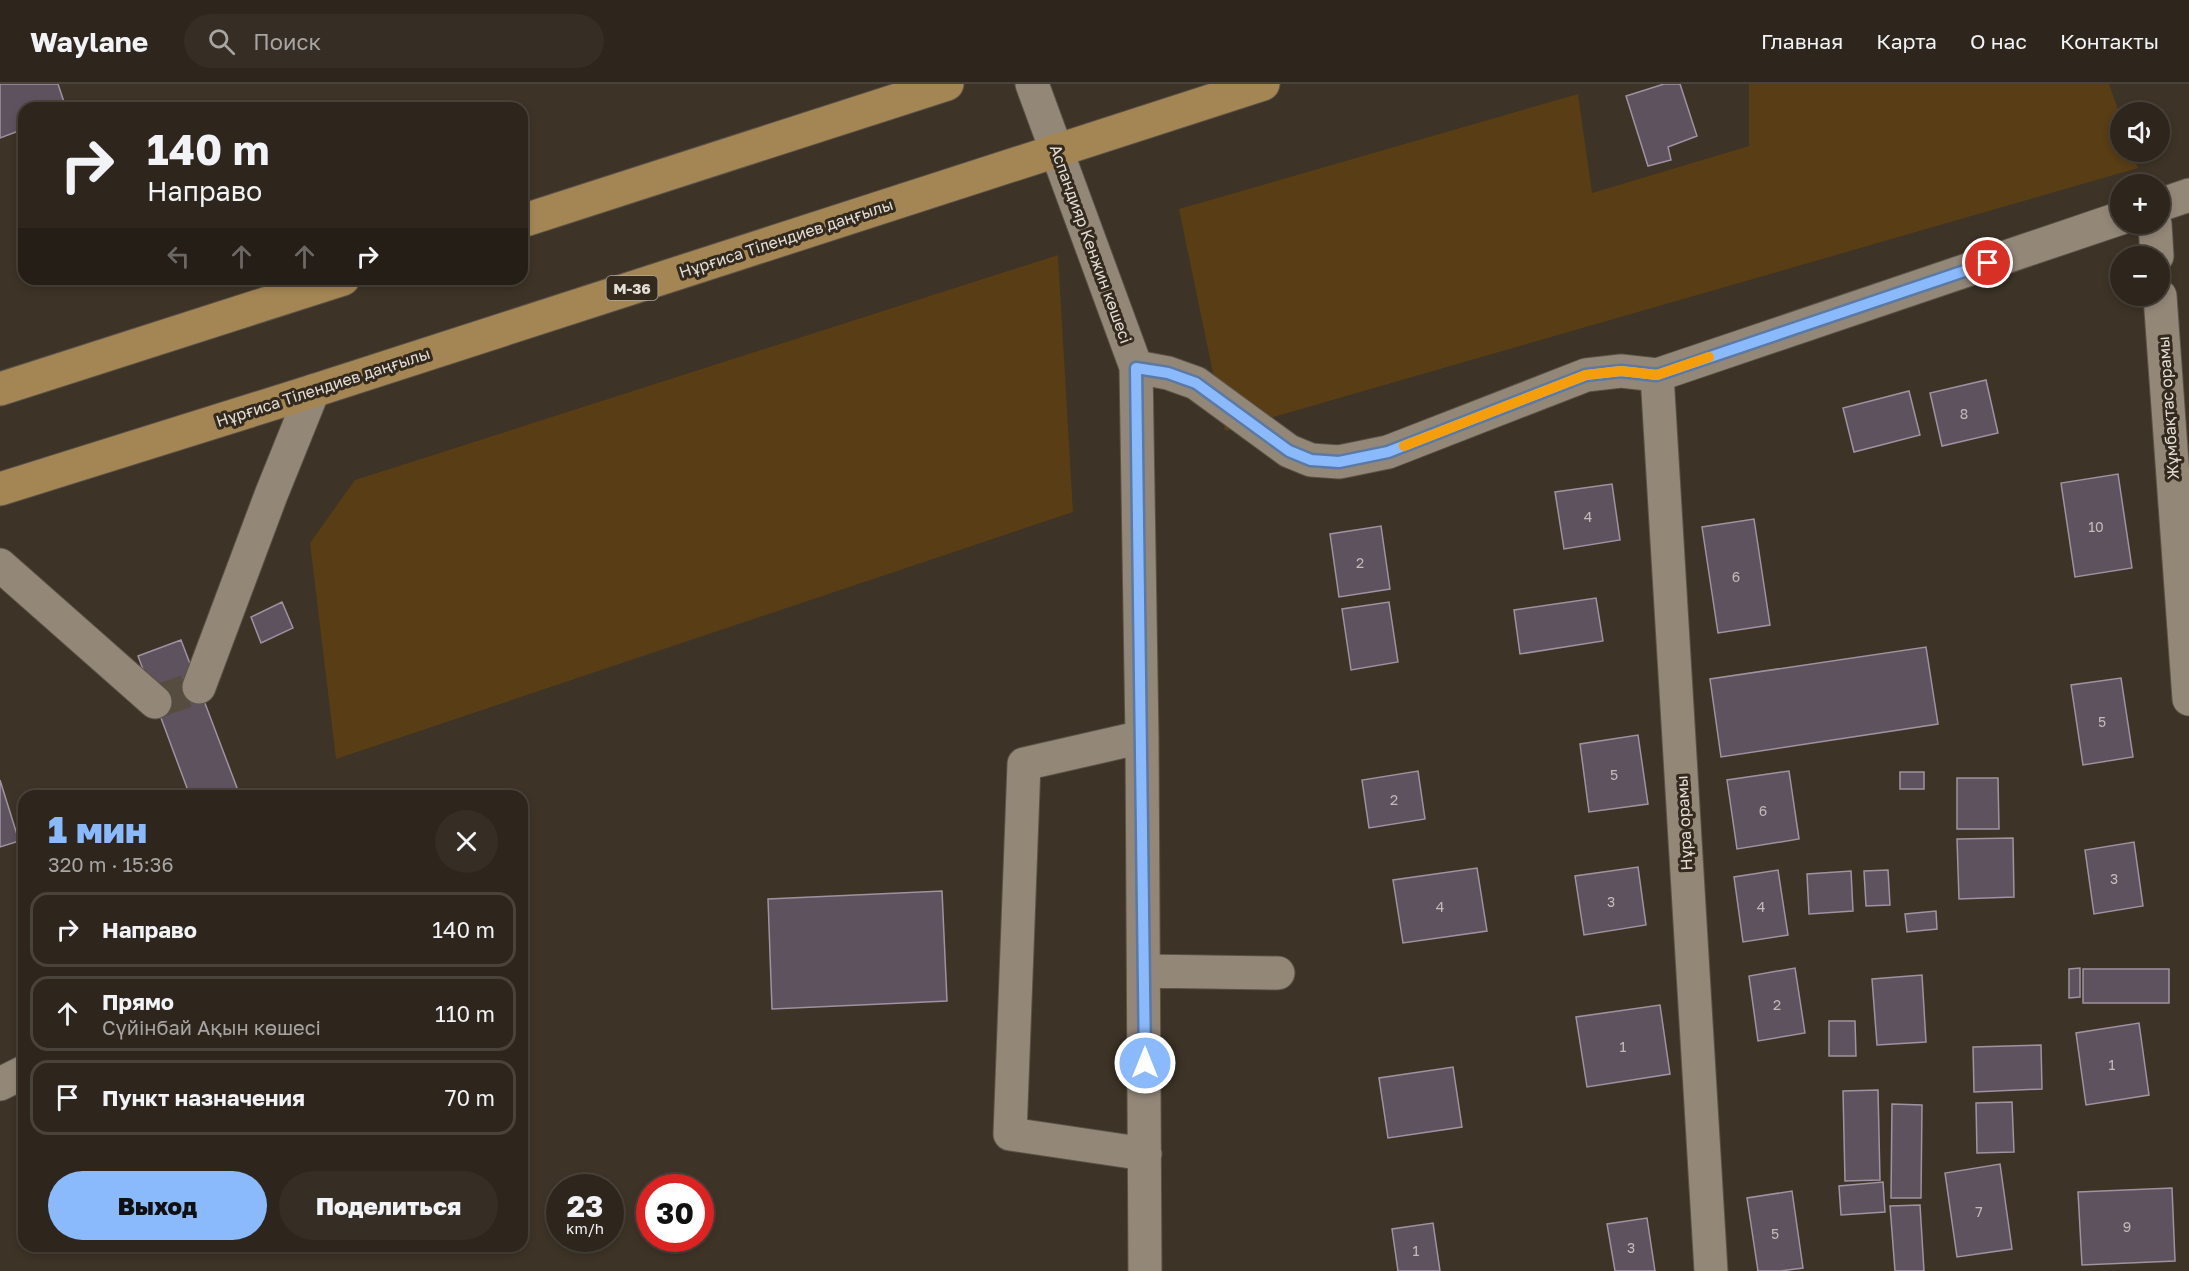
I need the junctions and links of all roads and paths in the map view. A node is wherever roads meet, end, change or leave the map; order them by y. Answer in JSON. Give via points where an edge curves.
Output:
{"nodes":[{"id":1,"x":947,"y":84,"type":"edge"},
{"id":2,"x":1032,"y":84,"type":"edge"},
{"id":3,"x":1263,"y":84,"type":"edge"},
{"id":4,"x":1056,"y":150,"type":"junction"},
{"id":5,"x":2189,"y":195,"type":"edge"},
{"id":6,"x":2170,"y":202,"type":"edge"},
{"id":7,"x":528,"y":219,"type":"edge"},
{"id":8,"x":2110,"y":222,"type":"edge"},
{"id":9,"x":324,"y":285,"type":"edge"},
{"id":10,"x":2161,"y":306,"type":"edge"},
{"id":11,"x":1136,"y":368,"type":"junction"},
{"id":12,"x":1657,"y":375,"type":"junction"},
{"id":13,"x":0,"y":389,"type":"edge"},
{"id":14,"x":313,"y":391,"type":"junction"},
{"id":15,"x":0,"y":489,"type":"edge"},
{"id":16,"x":0,"y":566,"type":"edge"},
{"id":17,"x":2187,"y":627,"type":"edge"},
{"id":18,"x":199,"y":687,"type":"dead end"},
{"id":19,"x":2189,"y":699,"type":"edge"},
{"id":20,"x":155,"y":702,"type":"dead end"},
{"id":21,"x":1142,"y":737,"type":"junction"},
{"id":22,"x":1144,"y":971,"type":"junction"},
{"id":23,"x":1278,"y":973,"type":"dead end"},
{"id":24,"x":18,"y":1075,"type":"edge"},
{"id":25,"x":0,"y":1084,"type":"edge"},
{"id":26,"x":1145,"y":1154,"type":"junction"},
{"id":27,"x":1145,"y":1271,"type":"edge"},
{"id":28,"x":1711,"y":1271,"type":"edge"}],
"edges":[{"from":1,"to":7,"type":"main road"},
{"from":2,"to":4,"type":"street","name":"Аспандияр Кенжин көшесі"},
{"from":3,"to":4,"type":"main road","name":"Нұрғиса Тілендиев даңғылы","number":"M-36"},
{"from":4,"to":11,"type":"street","name":"Аспандияр Кенжин көшесі"},
{"from":4,"to":14,"type":"main road","name":"Нұрғиса Тілендиев даңғылы","number":"M-36"},
{"from":5,"to":6,"type":"street"},
{"from":8,"to":12,"type":"street"},
{"from":9,"to":13,"type":"main road"},
{"from":10,"to":17,"type":"street","name":"Жұмбақтас орамы"},
{"from":11,"to":12,"type":"street","via":[[1196,383],[1289,451],[1311,460],[1339,462],[1388,452],[1586,375],[1621,371]]},
{"from":11,"to":21,"type":"street","name":"Аспандияр Кенжин көшесі"},
{"from":12,"to":28,"type":"street","name":"Нұра орамы"},
{"from":14,"to":15,"type":"main road","name":"Нұрғиса Тілендиев даңғылы","number":"M-36"},
{"from":14,"to":18,"type":"street"},
{"from":16,"to":20,"type":"street"},
{"from":17,"to":19,"type":"street","name":"Жұмбақтас орамы"},
{"from":21,"to":22,"type":"street","name":"Аспандияр Кенжин көшесі"},
{"from":21,"to":26,"type":"street","via":[[1024,764],[1010,1134]]},
{"from":22,"to":23,"type":"street"},
{"from":22,"to":26,"type":"street","name":"Аспандияр Кенжин көшесі"},
{"from":24,"to":25,"type":"street"},
{"from":26,"to":27,"type":"street","name":"Аспандияр Кенжин көшесі"}]}
